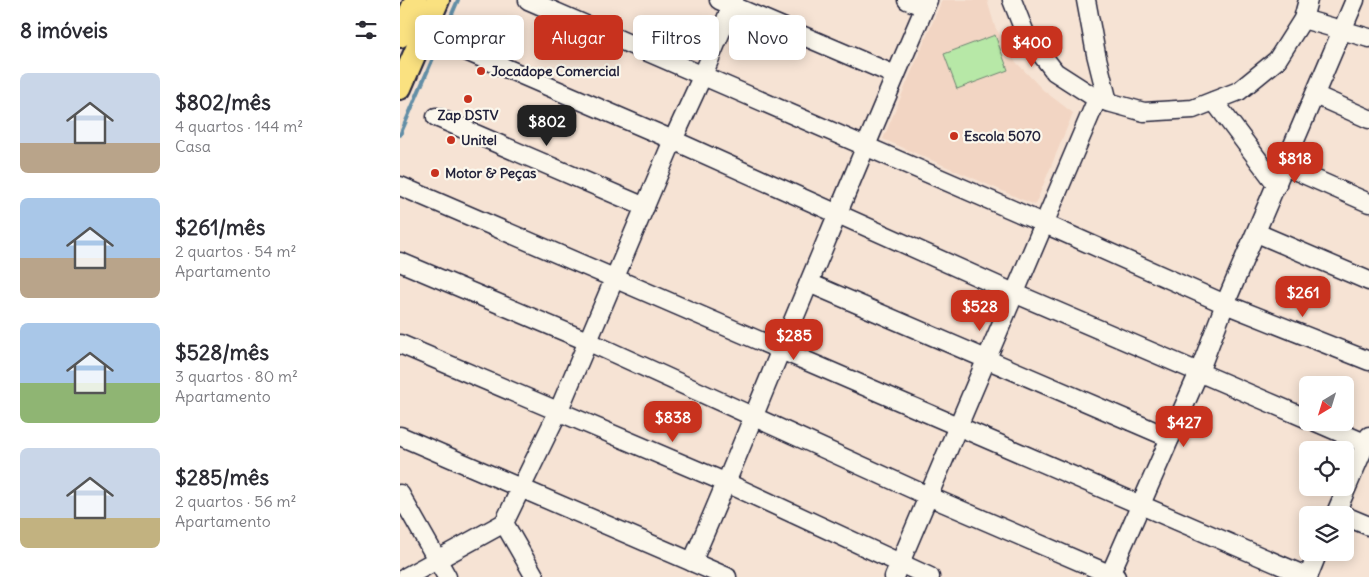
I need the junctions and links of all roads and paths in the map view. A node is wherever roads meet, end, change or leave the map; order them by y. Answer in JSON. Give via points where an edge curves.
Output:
{"nodes":[{"id":1,"x":416,"y":0,"type":"edge"},
{"id":2,"x":438,"y":0,"type":"edge"},
{"id":3,"x":528,"y":0,"type":"edge"},
{"id":4,"x":907,"y":0,"type":"edge"},
{"id":5,"x":1012,"y":0,"type":"edge"},
{"id":6,"x":1086,"y":0,"type":"edge"},
{"id":7,"x":1308,"y":0,"type":"edge"},
{"id":8,"x":1355,"y":0,"type":"edge"},
{"id":9,"x":728,"y":2,"type":"edge"},
{"id":10,"x":926,"y":4,"type":"edge"},
{"id":11,"x":1303,"y":19,"type":"junction"},
{"id":12,"x":1343,"y":30,"type":"junction"},
{"id":13,"x":400,"y":36,"type":"edge"},
{"id":14,"x":1369,"y":38,"type":"edge"},
{"id":15,"x":487,"y":60,"type":"edge"},
{"id":16,"x":703,"y":75,"type":"junction"},
{"id":17,"x":895,"y":75,"type":"junction"},
{"id":18,"x":400,"y":88,"type":"edge"},
{"id":19,"x":1315,"y":95,"type":"junction"},
{"id":20,"x":1103,"y":100,"type":"junction"},
{"id":21,"x":1214,"y":101,"type":"junction"},
{"id":22,"x":436,"y":117,"type":"dead end"},
{"id":23,"x":1369,"y":120,"type":"edge"},
{"id":24,"x":673,"y":140,"type":"junction"},
{"id":25,"x":867,"y":146,"type":"junction"},
{"id":26,"x":1285,"y":166,"type":"junction"},
{"id":27,"x":1277,"y":185,"type":"junction"},
{"id":28,"x":400,"y":186,"type":"edge"},
{"id":29,"x":1369,"y":203,"type":"edge"},
{"id":30,"x":645,"y":207,"type":"junction"},
{"id":31,"x":839,"y":214,"type":"junction"},
{"id":32,"x":1045,"y":224,"type":"junction"},
{"id":33,"x":1257,"y":233,"type":"junction"},
{"id":34,"x":400,"y":262,"type":"edge"},
{"id":35,"x":616,"y":278,"type":"junction"},
{"id":36,"x":1369,"y":281,"type":"edge"},
{"id":37,"x":809,"y":283,"type":"junction"},
{"id":38,"x":1014,"y":293,"type":"junction"},
{"id":39,"x":1226,"y":304,"type":"junction"},
{"id":40,"x":587,"y":341,"type":"junction"},
{"id":41,"x":400,"y":344,"type":"edge"},
{"id":42,"x":781,"y":350,"type":"junction"},
{"id":43,"x":986,"y":359,"type":"junction"},
{"id":44,"x":1369,"y":361,"type":"edge"},
{"id":45,"x":1199,"y":372,"type":"junction"},
{"id":46,"x":558,"y":412,"type":"junction"},
{"id":47,"x":1299,"y":415,"type":"edge"},
{"id":48,"x":754,"y":416,"type":"junction"},
{"id":49,"x":958,"y":426,"type":"junction"},
{"id":50,"x":1339,"y":431,"type":"edge"},
{"id":51,"x":400,"y":436,"type":"edge"},
{"id":52,"x":1170,"y":438,"type":"junction"},
{"id":53,"x":1368,"y":442,"type":"edge"},
{"id":54,"x":727,"y":484,"type":"junction"},
{"id":55,"x":521,"y":488,"type":"junction"},
{"id":56,"x":400,"y":494,"type":"edge"},
{"id":57,"x":928,"y":496,"type":"junction"},
{"id":58,"x":1141,"y":505,"type":"junction"},
{"id":59,"x":1343,"y":506,"type":"edge"},
{"id":60,"x":1354,"y":520,"type":"edge"},
{"id":61,"x":504,"y":523,"type":"junction"},
{"id":62,"x":1369,"y":526,"type":"edge"},
{"id":63,"x":437,"y":560,"type":"junction"},
{"id":64,"x":1314,"y":561,"type":"edge"},
{"id":65,"x":692,"y":562,"type":"junction"},
{"id":66,"x":896,"y":570,"type":"edge"},
{"id":67,"x":1112,"y":576,"type":"edge"},
{"id":68,"x":406,"y":577,"type":"edge"},
{"id":69,"x":447,"y":577,"type":"edge"},
{"id":70,"x":535,"y":577,"type":"edge"},
{"id":71,"x":727,"y":577,"type":"edge"},
{"id":72,"x":930,"y":577,"type":"edge"},
{"id":73,"x":1308,"y":577,"type":"edge"}],
"edges":[{"from":1,"to":13,"type":"main road"},
{"from":2,"to":18,"type":"main road"},
{"from":3,"to":16,"type":"street"},
{"from":4,"to":10,"type":"street"},
{"from":5,"to":20,"type":"street","via":[[1024,33],[1056,72]]},
{"from":6,"to":20,"type":"street"},
{"from":7,"to":11,"type":"street"},
{"from":8,"to":12,"type":"street"},
{"from":9,"to":16,"type":"street"},
{"from":9,"to":17,"type":"street"},
{"from":10,"to":17,"type":"street"},
{"from":11,"to":12,"type":"street"},
{"from":11,"to":21,"type":"street","via":[[1277,60],[1239,91]]},
{"from":12,"to":14,"type":"street"},
{"from":12,"to":19,"type":"street"},
{"from":15,"to":24,"type":"street"},
{"from":16,"to":24,"type":"street"},
{"from":16,"to":25,"type":"street"},
{"from":17,"to":25,"type":"street"},
{"from":19,"to":23,"type":"street"},
{"from":19,"to":26,"type":"street"},
{"from":20,"to":21,"type":"street","via":[[1144,112],[1193,109]]},
{"from":20,"to":32,"type":"street"},
{"from":21,"to":27,"type":"street"},
{"from":22,"to":30,"type":"street"},
{"from":24,"to":30,"type":"street"},
{"from":24,"to":31,"type":"street"},
{"from":25,"to":31,"type":"street"},
{"from":25,"to":32,"type":"street"},
{"from":26,"to":27,"type":"street"},
{"from":26,"to":29,"type":"street"},
{"from":27,"to":33,"type":"street"},
{"from":28,"to":35,"type":"street"},
{"from":30,"to":35,"type":"street"},
{"from":31,"to":37,"type":"street"},
{"from":31,"to":38,"type":"street"},
{"from":32,"to":38,"type":"street"},
{"from":32,"to":39,"type":"street"},
{"from":33,"to":36,"type":"street"},
{"from":33,"to":39,"type":"street"},
{"from":34,"to":40,"type":"street"},
{"from":35,"to":40,"type":"street"},
{"from":35,"to":42,"type":"street"},
{"from":37,"to":42,"type":"street"},
{"from":37,"to":43,"type":"street"},
{"from":38,"to":43,"type":"street"},
{"from":38,"to":45,"type":"street"},
{"from":39,"to":44,"type":"street"},
{"from":39,"to":45,"type":"street"},
{"from":40,"to":46,"type":"street"},
{"from":40,"to":48,"type":"street"},
{"from":41,"to":46,"type":"street"},
{"from":42,"to":48,"type":"street"},
{"from":42,"to":49,"type":"street"},
{"from":43,"to":49,"type":"street"},
{"from":43,"to":52,"type":"street"},
{"from":45,"to":47,"type":"street"},
{"from":45,"to":52,"type":"street"},
{"from":46,"to":54,"type":"street"},
{"from":46,"to":55,"type":"street"},
{"from":48,"to":54,"type":"street"},
{"from":48,"to":57,"type":"street"},
{"from":49,"to":57,"type":"street"},
{"from":49,"to":58,"type":"street"},
{"from":50,"to":53,"type":"street"},
{"from":51,"to":55,"type":"street"},
{"from":52,"to":58,"type":"street"},
{"from":53,"to":59,"type":"street"},
{"from":54,"to":65,"type":"street"},
{"from":54,"to":66,"type":"street"},
{"from":55,"to":61,"type":"street"},
{"from":55,"to":65,"type":"street"},
{"from":56,"to":63,"type":"street"},
{"from":57,"to":66,"type":"street"},
{"from":57,"to":67,"type":"street"},
{"from":58,"to":67,"type":"street"},
{"from":58,"to":73,"type":"street"},
{"from":60,"to":62,"type":"street"},
{"from":61,"to":63,"type":"street"},
{"from":61,"to":70,"type":"street"},
{"from":63,"to":68,"type":"street"},
{"from":63,"to":69,"type":"street"},
{"from":64,"to":73,"type":"street"},
{"from":65,"to":71,"type":"street"},
{"from":66,"to":72,"type":"street"}]}
